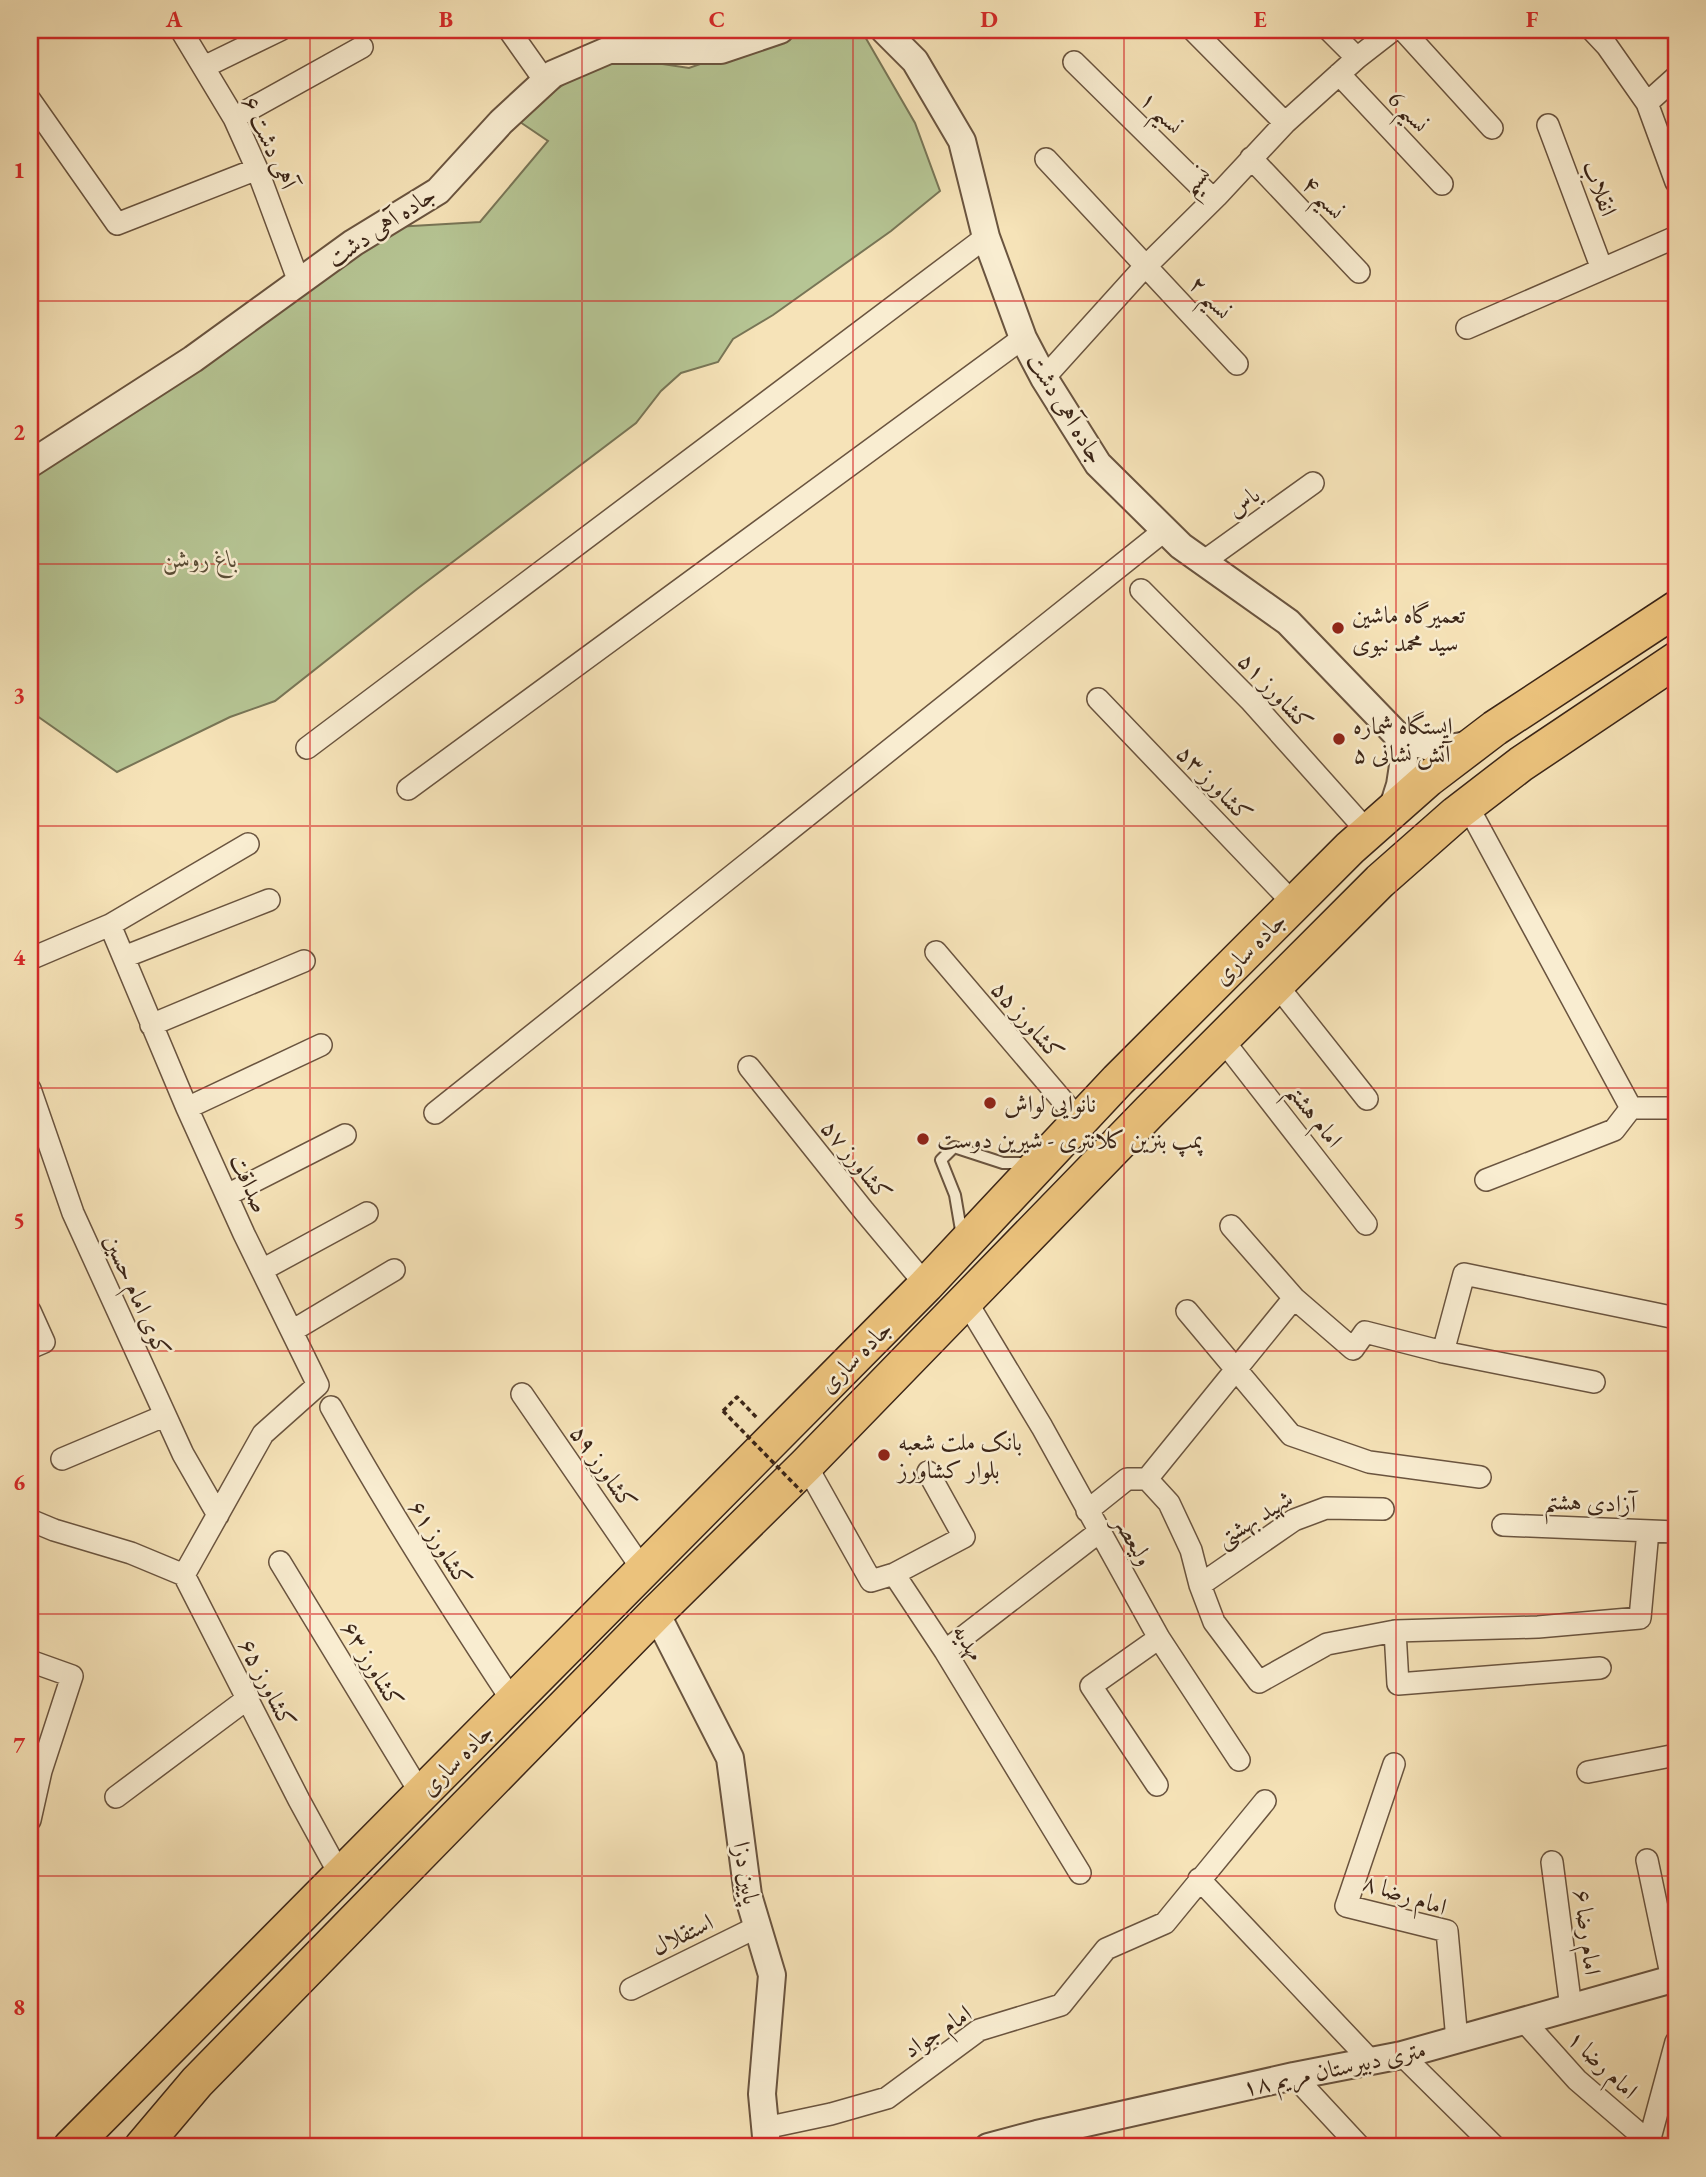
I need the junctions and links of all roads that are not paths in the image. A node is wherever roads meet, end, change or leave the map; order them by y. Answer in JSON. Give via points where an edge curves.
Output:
{"nodes":[{"id":1,"x":181,"y":30,"type":"edge"},
{"id":2,"x":280,"y":30,"type":"edge"},
{"id":3,"x":509,"y":30,"type":"edge"},
{"id":4,"x":780,"y":30,"type":"edge"},
{"id":5,"x":884,"y":30,"type":"edge"},
{"id":6,"x":1193,"y":30,"type":"edge"},
{"id":7,"x":1329,"y":30,"type":"edge"},
{"id":8,"x":1393,"y":30,"type":"edge"},
{"id":9,"x":1403,"y":30,"type":"edge"},
{"id":10,"x":1592,"y":30,"type":"edge"},
{"id":11,"x":640,"y":40,"type":"edge"},
{"id":12,"x":707,"y":40,"type":"edge"},
{"id":13,"x":362,"y":47,"type":"dead end"},
{"id":14,"x":1357,"y":58,"type":"junction"},
{"id":15,"x":1074,"y":62,"type":"dead end"},
{"id":16,"x":204,"y":67,"type":"junction"},
{"id":17,"x":1339,"y":74,"type":"junction"},
{"id":18,"x":1676,"y":77,"type":"edge"},
{"id":19,"x":545,"y":81,"type":"junction"},
{"id":20,"x":30,"y":100,"type":"edge"},
{"id":21,"x":1647,"y":103,"type":"junction"},
{"id":22,"x":234,"y":118,"type":"junction"},
{"id":23,"x":1284,"y":123,"type":"junction"},
{"id":24,"x":1548,"y":125,"type":"dead end"},
{"id":25,"x":1492,"y":128,"type":"dead end"},
{"id":26,"x":1251,"y":158,"type":"junction"},
{"id":27,"x":1046,"y":159,"type":"dead end"},
{"id":28,"x":257,"y":169,"type":"junction"},
{"id":29,"x":1676,"y":182,"type":"edge"},
{"id":30,"x":1441,"y":184,"type":"dead end"},
{"id":31,"x":1213,"y":199,"type":"junction"},
{"id":32,"x":986,"y":237,"type":"junction"},
{"id":33,"x":1676,"y":237,"type":"edge"},
{"id":34,"x":1147,"y":266,"type":"junction"},
{"id":35,"x":1602,"y":269,"type":"junction"},
{"id":36,"x":1359,"y":272,"type":"dead end"},
{"id":37,"x":299,"y":282,"type":"junction"},
{"id":38,"x":1467,"y":328,"type":"dead end"},
{"id":39,"x":1023,"y":338,"type":"junction"},
{"id":40,"x":1237,"y":364,"type":"dead end"},
{"id":41,"x":1045,"y":378,"type":"junction"},
{"id":42,"x":30,"y":464,"type":"edge"},
{"id":43,"x":1313,"y":483,"type":"dead end"},
{"id":44,"x":1165,"y":530,"type":"junction"},
{"id":45,"x":1203,"y":562,"type":"junction"},
{"id":46,"x":1141,"y":590,"type":"dead end"},
{"id":47,"x":1676,"y":609,"type":"edge"},
{"id":48,"x":1676,"y":660,"type":"edge"},
{"id":49,"x":1098,"y":699,"type":"dead end"},
{"id":50,"x":1397,"y":734,"type":"junction"},
{"id":51,"x":1476,"y":743,"type":"junction"},
{"id":52,"x":307,"y":748,"type":"dead end"},
{"id":53,"x":408,"y":789,"type":"dead end"},
{"id":54,"x":1467,"y":805,"type":"junction"},
{"id":55,"x":1380,"y":821,"type":"junction"},
{"id":56,"x":248,"y":844,"type":"dead end"},
{"id":57,"x":270,"y":900,"type":"dead end"},
{"id":58,"x":1294,"y":904,"type":"junction"},
{"id":59,"x":110,"y":925,"type":"junction"},
{"id":60,"x":936,"y":952,"type":"dead end"},
{"id":61,"x":124,"y":957,"type":"junction"},
{"id":62,"x":30,"y":959,"type":"edge"},
{"id":63,"x":304,"y":961,"type":"dead end"},
{"id":64,"x":1276,"y":984,"type":"junction"},
{"id":65,"x":151,"y":1025,"type":"junction"},
{"id":66,"x":1222,"y":1038,"type":"junction"},
{"id":67,"x":321,"y":1045,"type":"dead end"},
{"id":68,"x":749,"y":1067,"type":"dead end"},
{"id":69,"x":30,"y":1089,"type":"edge"},
{"id":70,"x":1367,"y":1099,"type":"dead end"},
{"id":71,"x":187,"y":1108,"type":"junction"},
{"id":72,"x":1631,"y":1108,"type":"junction"},
{"id":73,"x":1676,"y":1108,"type":"edge"},
{"id":74,"x":435,"y":1113,"type":"dead end"},
{"id":75,"x":1080,"y":1121,"type":"junction"},
{"id":76,"x":345,"y":1135,"type":"dead end"},
{"id":77,"x":1040,"y":1163,"type":"junction"},
{"id":78,"x":1486,"y":1180,"type":"dead end"},
{"id":79,"x":227,"y":1195,"type":"junction"},
{"id":80,"x":367,"y":1213,"type":"dead end"},
{"id":81,"x":1366,"y":1224,"type":"dead end"},
{"id":82,"x":1231,"y":1226,"type":"dead end"},
{"id":83,"x":963,"y":1245,"type":"junction"},
{"id":84,"x":262,"y":1270,"type":"junction"},
{"id":85,"x":394,"y":1270,"type":"dead end"},
{"id":86,"x":926,"y":1285,"type":"junction"},
{"id":87,"x":1294,"y":1298,"type":"junction"},
{"id":88,"x":966,"y":1301,"type":"junction"},
{"id":89,"x":30,"y":1311,"type":"edge"},
{"id":90,"x":1187,"y":1311,"type":"dead end"},
{"id":91,"x":1676,"y":1318,"type":"edge"},
{"id":92,"x":292,"y":1331,"type":"junction"},
{"id":93,"x":30,"y":1348,"type":"edge"},
{"id":94,"x":1443,"y":1352,"type":"junction"},
{"id":95,"x":1237,"y":1368,"type":"junction"},
{"id":96,"x":1594,"y":1382,"type":"dead end"},
{"id":97,"x":522,"y":1394,"type":"dead end"},
{"id":98,"x":331,"y":1407,"type":"dead end"},
{"id":99,"x":164,"y":1416,"type":"junction"},
{"id":100,"x":62,"y":1459,"type":"dead end"},
{"id":101,"x":928,"y":1472,"type":"dead end"},
{"id":102,"x":1480,"y":1477,"type":"dead end"},
{"id":103,"x":804,"y":1478,"type":"junction"},
{"id":104,"x":1147,"y":1479,"type":"junction"},
{"id":105,"x":1383,"y":1509,"type":"dead end"},
{"id":106,"x":1087,"y":1511,"type":"junction"},
{"id":107,"x":218,"y":1515,"type":"junction"},
{"id":108,"x":30,"y":1520,"type":"edge"},
{"id":109,"x":1503,"y":1525,"type":"dead end"},
{"id":110,"x":1648,"y":1531,"type":"junction"},
{"id":111,"x":1099,"y":1532,"type":"junction"},
{"id":112,"x":1676,"y":1532,"type":"edge"},
{"id":113,"x":280,"y":1562,"type":"dead end"},
{"id":114,"x":643,"y":1570,"type":"junction"},
{"id":115,"x":184,"y":1574,"type":"junction"},
{"id":116,"x":894,"y":1574,"type":"junction"},
{"id":117,"x":1199,"y":1585,"type":"junction"},
{"id":118,"x":656,"y":1613,"type":"junction"},
{"id":119,"x":1395,"y":1631,"type":"junction"},
{"id":120,"x":1159,"y":1638,"type":"junction"},
{"id":121,"x":945,"y":1651,"type":"junction"},
{"id":122,"x":30,"y":1661,"type":"edge"},
{"id":123,"x":1600,"y":1668,"type":"dead end"},
{"id":124,"x":247,"y":1699,"type":"junction"},
{"id":125,"x":513,"y":1702,"type":"junction"},
{"id":126,"x":1676,"y":1755,"type":"edge"},
{"id":127,"x":1239,"y":1760,"type":"dead end"},
{"id":128,"x":1394,"y":1765,"type":"dead end"},
{"id":129,"x":35,"y":1770,"type":"edge"},
{"id":130,"x":1588,"y":1772,"type":"dead end"},
{"id":131,"x":1157,"y":1784,"type":"dead end"},
{"id":132,"x":421,"y":1794,"type":"junction"},
{"id":133,"x":117,"y":1797,"type":"dead end"},
{"id":134,"x":1265,"y":1801,"type":"dead end"},
{"id":135,"x":30,"y":1819,"type":"edge"},
{"id":136,"x":1647,"y":1860,"type":"dead end"},
{"id":137,"x":1552,"y":1862,"type":"dead end"},
{"id":138,"x":1080,"y":1873,"type":"dead end"},
{"id":139,"x":340,"y":1875,"type":"junction"},
{"id":140,"x":1199,"y":1879,"type":"junction"},
{"id":141,"x":757,"y":1927,"type":"junction"},
{"id":142,"x":1674,"y":1978,"type":"edge"},
{"id":143,"x":631,"y":1989,"type":"dead end"},
{"id":144,"x":1571,"y":2008,"type":"junction"},
{"id":145,"x":1524,"y":2021,"type":"junction"},
{"id":146,"x":1457,"y":2039,"type":"junction"},
{"id":147,"x":1676,"y":2042,"type":"edge"},
{"id":148,"x":1402,"y":2054,"type":"junction"},
{"id":149,"x":1371,"y":2061,"type":"junction"},
{"id":150,"x":1294,"y":2076,"type":"junction"},
{"id":151,"x":766,"y":2138,"type":"edge"},
{"id":152,"x":1042,"y":2141,"type":"edge"},
{"id":153,"x":1647,"y":2145,"type":"edge"},
{"id":154,"x":71,"y":2147,"type":"edge"},
{"id":155,"x":142,"y":2147,"type":"edge"},
{"id":156,"x":989,"y":2147,"type":"edge"},
{"id":157,"x":1360,"y":2147,"type":"edge"},
{"id":158,"x":1494,"y":2147,"type":"edge"}],
"edges":[{"from":1,"to":16,"type":"street","name":"آهی دشت ۶"},
{"from":2,"to":16,"type":"street"},
{"from":3,"to":19,"type":"street"},
{"from":4,"to":12,"type":"street","name":"جاده آهی دشت","via":[[721,50]]},
{"from":5,"to":32,"type":"street","name":"جاده آهی دشت","via":[[915,61],[962,141]]},
{"from":6,"to":23,"type":"street"},
{"from":7,"to":14,"type":"street"},
{"from":8,"to":14,"type":"street","name":"نسیم"},
{"from":9,"to":25,"type":"street"},
{"from":10,"to":21,"type":"street"},
{"from":11,"to":12,"type":"street","name":"جاده آهی دشت"},
{"from":11,"to":19,"type":"street","name":"جاده آهی دشت","via":[[552,74]]},
{"from":13,"to":22,"type":"street"},
{"from":14,"to":17,"type":"street","name":"نسیم"},
{"from":15,"to":31,"type":"street","name":"نسیم ۱"},
{"from":16,"to":22,"type":"street","name":"آهی دشت ۶"},
{"from":17,"to":23,"type":"street","name":"نسیم"},
{"from":17,"to":30,"type":"street","name":"نسیم 6"},
{"from":18,"to":21,"type":"street"},
{"from":19,"to":37,"type":"street","name":"جاده آهی دشت","via":[[438,191]]},
{"from":20,"to":28,"type":"street","via":[[117,224]]},
{"from":21,"to":29,"type":"street"},
{"from":22,"to":28,"type":"street","name":"آهی دشت ۶"},
{"from":23,"to":26,"type":"street","name":"نسیم"},
{"from":24,"to":35,"type":"street","name":"انقلاب"},
{"from":26,"to":31,"type":"street","name":"نسیم"},
{"from":26,"to":36,"type":"street","name":"نسیم ۴"},
{"from":27,"to":34,"type":"street","name":"نسیم ۲"},
{"from":28,"to":37,"type":"street","name":"آهی دشت ۶"},
{"from":31,"to":34,"type":"street","name":"نسیم"},
{"from":32,"to":39,"type":"street","name":"جاده آهی دشت"},
{"from":32,"to":52,"type":"street"},
{"from":33,"to":35,"type":"street"},
{"from":34,"to":40,"type":"street","name":"نسیم ۲"},
{"from":34,"to":41,"type":"street","name":"نسیم"},
{"from":35,"to":38,"type":"street"},
{"from":37,"to":42,"type":"street","name":"جاده آهی دشت","via":[[193,359]]},
{"from":39,"to":41,"type":"street","name":"جاده آهی دشت"},
{"from":39,"to":53,"type":"street"},
{"from":41,"to":44,"type":"street","name":"جاده آهی دشت","via":[[1098,464]]},
{"from":43,"to":45,"type":"street","name":"یاس"},
{"from":44,"to":45,"type":"street","name":"جاده آهی دشت"},
{"from":44,"to":74,"type":"street"},
{"from":45,"to":50,"type":"street","name":"جاده آهی دشت","via":[[1288,622]]},
{"from":46,"to":55,"type":"street","name":"کشاورز ۵۱"},
{"from":47,"to":51,"type":"highway","name":"جاده ساری"},
{"from":48,"to":54,"type":"highway","name":"جاده ساری"},
{"from":49,"to":58,"type":"street","name":"کشاورز ۵۳"},
{"from":50,"to":51,"type":"street","via":[[1420,745],[1449,750]]},
{"from":50,"to":55,"type":"street","via":[[1404,759],[1400,785]]},
{"from":51,"to":55,"type":"highway","name":"جاده ساری"},
{"from":54,"to":64,"type":"highway","name":"جاده ساری","via":[[1380,881]]},
{"from":54,"to":72,"type":"street"},
{"from":55,"to":58,"type":"highway","name":"جاده ساری"},
{"from":56,"to":59,"type":"street"},
{"from":57,"to":61,"type":"street"},
{"from":58,"to":75,"type":"highway","name":"جاده ساری"},
{"from":59,"to":61,"type":"street","name":"صداقت"},
{"from":59,"to":62,"type":"street"},
{"from":60,"to":75,"type":"street","name":"کشاورز ۵۵"},
{"from":61,"to":65,"type":"street","name":"صداقت"},
{"from":63,"to":65,"type":"street"},
{"from":64,"to":66,"type":"highway","name":"جاده ساری"},
{"from":64,"to":70,"type":"street"},
{"from":65,"to":71,"type":"street","name":"صداقت"},
{"from":66,"to":81,"type":"street","name":"امام هشتم"},
{"from":66,"to":88,"type":"highway","name":"جاده ساری"},
{"from":67,"to":71,"type":"street"},
{"from":68,"to":86,"type":"street","name":"کشاورز ۵۷"},
{"from":69,"to":99,"type":"street","name":"کوی امام حسین","via":[[73,1213]]},
{"from":71,"to":79,"type":"street","name":"صداقت"},
{"from":72,"to":73,"type":"street"},
{"from":72,"to":78,"type":"street","via":[[1614,1130]]},
{"from":75,"to":77,"type":"highway","name":"جاده ساری"},
{"from":76,"to":79,"type":"street"},
{"from":77,"to":83,"type":"highway","name":"جاده ساری"},
{"from":77,"to":83,"type":"lane","via":[[1003,1163],[954,1147],[941,1160],[955,1195]]},
{"from":79,"to":84,"type":"street","name":"صداقت"},
{"from":80,"to":84,"type":"street"},
{"from":82,"to":87,"type":"street"},
{"from":83,"to":86,"type":"highway","name":"جاده ساری"},
{"from":84,"to":92,"type":"street","name":"صداقت"},
{"from":85,"to":92,"type":"street"},
{"from":86,"to":114,"type":"highway","name":"جاده ساری"},
{"from":87,"to":94,"type":"street","via":[[1353,1349],[1365,1332]]},
{"from":87,"to":95,"type":"street"},
{"from":88,"to":103,"type":"highway","name":"جاده ساری"},
{"from":88,"to":106,"type":"street","name":"ولیعصر"},
{"from":89,"to":93,"type":"street","via":[[44,1342]]},
{"from":90,"to":95,"type":"street"},
{"from":91,"to":94,"type":"street","via":[[1464,1274]]},
{"from":92,"to":107,"type":"street","name":"صداقت","via":[[318,1385],[263,1434]]},
{"from":94,"to":96,"type":"street"},
{"from":95,"to":102,"type":"street","via":[[1291,1435],[1369,1462]]},
{"from":95,"to":104,"type":"street"},
{"from":97,"to":114,"type":"street","name":"کشاورز ۵۹"},
{"from":98,"to":125,"type":"street","name":"کشاورز ۶۱","via":[[442,1596]]},
{"from":99,"to":100,"type":"street"},
{"from":99,"to":107,"type":"street","name":"کوی امام حسین"},
{"from":101,"to":116,"type":"street","via":[[964,1537]]},
{"from":103,"to":116,"type":"street","via":[[871,1581]]},
{"from":103,"to":118,"type":"highway","name":"جاده ساری"},
{"from":104,"to":106,"type":"street","via":[[1127,1479]]},
{"from":104,"to":117,"type":"street","via":[[1169,1503],[1191,1550]]},
{"from":105,"to":117,"type":"street","name":"شهید بهشتی","via":[[1326,1508],[1294,1520]]},
{"from":106,"to":111,"type":"street","name":"ولیعصر"},
{"from":107,"to":115,"type":"street"},
{"from":108,"to":115,"type":"street"},
{"from":109,"to":110,"type":"street","name":"آزادی هشتم"},
{"from":110,"to":112,"type":"street","name":"آزادی هشتم"},
{"from":110,"to":119,"type":"street","via":[[1640,1618],[1538,1627]]},
{"from":111,"to":120,"type":"street","name":"ولیعصر"},
{"from":111,"to":121,"type":"street"},
{"from":113,"to":132,"type":"street","name":"کشاورز ۶۳"},
{"from":114,"to":125,"type":"highway","name":"جاده ساری"},
{"from":115,"to":124,"type":"street","name":"کشاورز ۶۵"},
{"from":116,"to":121,"type":"street","name":"مهدیه"},
{"from":117,"to":119,"type":"street","via":[[1214,1622],[1259,1682],[1327,1644]]},
{"from":118,"to":141,"type":"street","name":"پایین دزا","via":[[730,1758],[748,1895]]},
{"from":118,"to":155,"type":"highway","name":"جاده ساری","via":[[197,2082]]},
{"from":119,"to":123,"type":"street","via":[[1398,1684]]},
{"from":120,"to":127,"type":"street","name":"ولیعصر"},
{"from":120,"to":131,"type":"street","via":[[1091,1686]]},
{"from":121,"to":138,"type":"street","name":"مهدیه"},
{"from":122,"to":129,"type":"street","via":[[72,1676]]},
{"from":124,"to":133,"type":"street"},
{"from":124,"to":139,"type":"street","name":"کشاورز ۶۵"},
{"from":125,"to":132,"type":"highway","name":"جاده ساری"},
{"from":126,"to":130,"type":"street"},
{"from":128,"to":146,"type":"street","name":"امام رضا ۸","via":[[1346,1906],[1447,1931]]},
{"from":129,"to":135,"type":"street"},
{"from":132,"to":139,"type":"highway","name":"جاده ساری"},
{"from":134,"to":140,"type":"street","name":"امام جواد"},
{"from":136,"to":142,"type":"street"},
{"from":137,"to":144,"type":"street","name":"امام رضا ۶"},
{"from":139,"to":154,"type":"highway","name":"جاده ساری"},
{"from":140,"to":149,"type":"street"},
{"from":140,"to":151,"type":"street","name":"امام جواد","via":[[1165,1923],[1106,1949],[1061,2005],[979,2030],[887,2098]]},
{"from":141,"to":143,"type":"street","name":"استقلال"},
{"from":141,"to":151,"type":"street","name":"پایین دزا","via":[[772,1975],[762,2094]]},
{"from":142,"to":144,"type":"street","name":"۱۸ متری دبیرستان مریم"},
{"from":144,"to":145,"type":"street","name":"۱۸ متری دبیرستان مریم"},
{"from":145,"to":146,"type":"street","name":"۱۸ متری دبیرستان مریم"},
{"from":145,"to":153,"type":"street","name":"امام رضا ۱","via":[[1577,2080]]},
{"from":146,"to":148,"type":"street","name":"۱۸ متری دبیرستان مریم"},
{"from":147,"to":153,"type":"street"},
{"from":148,"to":149,"type":"street","name":"۱۸ متری دبیرستان مریم"},
{"from":148,"to":158,"type":"street"},
{"from":149,"to":150,"type":"street","name":"۱۸ متری دبیرستان مریم"},
{"from":150,"to":152,"type":"street","name":"۱۸ متری دبیرستان مریم"},
{"from":150,"to":157,"type":"street"},
{"from":152,"to":156,"type":"street","name":"۱۸ متری دبیرستان مریم"}]}
